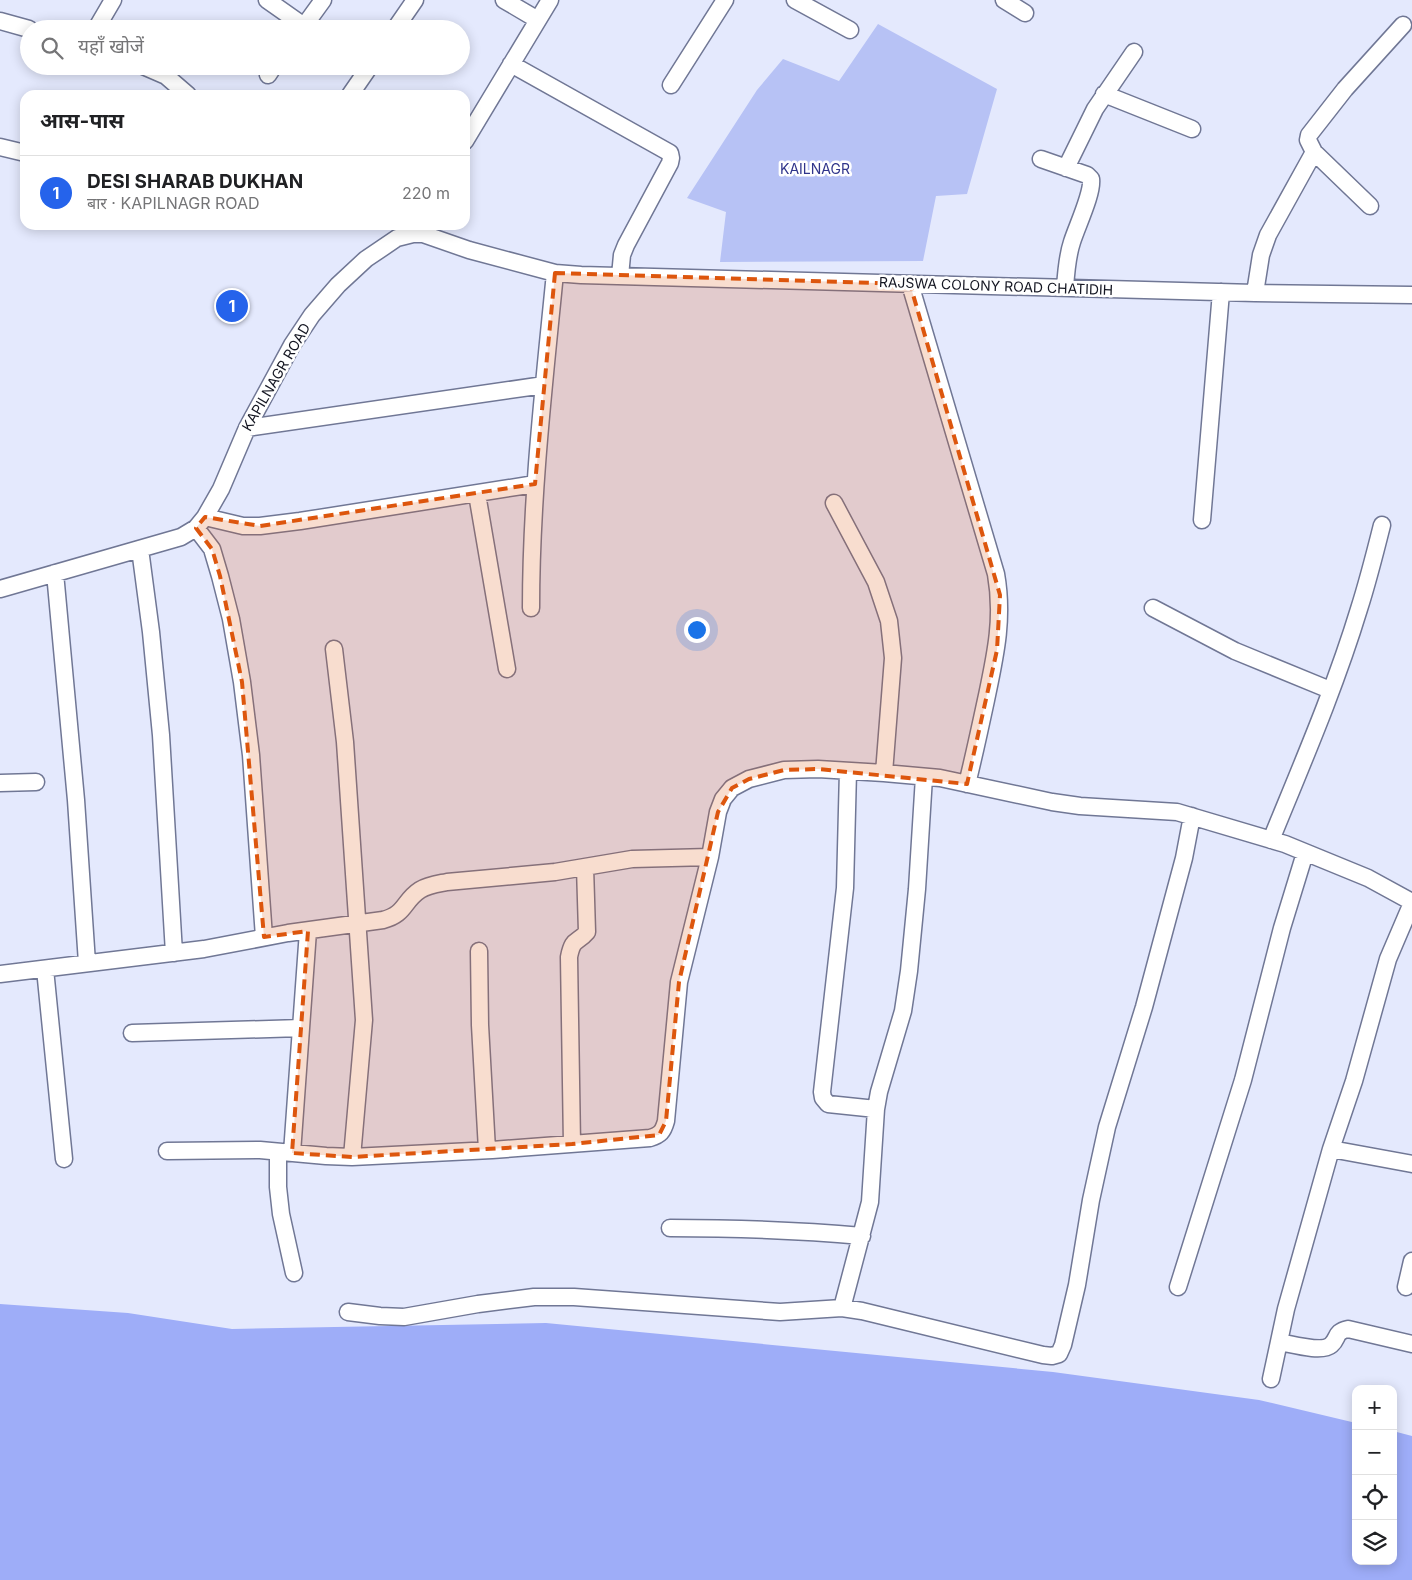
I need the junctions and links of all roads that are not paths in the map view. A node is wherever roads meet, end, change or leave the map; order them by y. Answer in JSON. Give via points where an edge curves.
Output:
{"nodes":[{"id":1,"x":113,"y":0,"type":"edge"},
{"id":2,"x":267,"y":0,"type":"edge"},
{"id":3,"x":323,"y":0,"type":"edge"},
{"id":4,"x":415,"y":0,"type":"edge"},
{"id":5,"x":504,"y":0,"type":"edge"},
{"id":6,"x":550,"y":0,"type":"edge"},
{"id":7,"x":725,"y":0,"type":"edge"},
{"id":8,"x":794,"y":0,"type":"edge"},
{"id":9,"x":1004,"y":0,"type":"edge"},
{"id":10,"x":1025,"y":13,"type":"dead end"},
{"id":11,"x":101,"y":20,"type":"edge"},
{"id":12,"x":294,"y":20,"type":"edge"},
{"id":13,"x":308,"y":20,"type":"edge"},
{"id":14,"x":401,"y":20,"type":"edge"},
{"id":15,"x":538,"y":20,"type":"junction"},
{"id":16,"x":0,"y":21,"type":"edge"},
{"id":17,"x":1403,"y":25,"type":"dead end"},
{"id":18,"x":20,"y":27,"type":"edge"},
{"id":19,"x":850,"y":30,"type":"dead end"},
{"id":20,"x":1134,"y":52,"type":"dead end"},
{"id":21,"x":511,"y":64,"type":"junction"},
{"id":22,"x":164,"y":75,"type":"edge"},
{"id":23,"x":364,"y":75,"type":"edge"},
{"id":24,"x":671,"y":85,"type":"dead end"},
{"id":25,"x":182,"y":90,"type":"edge"},
{"id":26,"x":353,"y":90,"type":"edge"},
{"id":27,"x":1104,"y":94,"type":"junction"},
{"id":28,"x":1192,"y":130,"type":"dead end"},
{"id":29,"x":470,"y":133,"type":"edge"},
{"id":30,"x":0,"y":147,"type":"edge"},
{"id":31,"x":20,"y":152,"type":"edge"},
{"id":32,"x":1314,"y":152,"type":"junction"},
{"id":33,"x":1040,"y":160,"type":"dead end"},
{"id":34,"x":1066,"y":168,"type":"junction"},
{"id":35,"x":1370,"y":206,"type":"dead end"},
{"id":36,"x":424,"y":230,"type":"edge"},
{"id":37,"x":396,"y":232,"type":"edge"},
{"id":38,"x":555,"y":274,"type":"junction"},
{"id":39,"x":581,"y":275,"type":"joint"},
{"id":40,"x":620,"y":276,"type":"junction"},
{"id":41,"x":910,"y":284,"type":"junction"},
{"id":42,"x":1065,"y":288,"type":"junction"},
{"id":43,"x":1221,"y":292,"type":"junction"},
{"id":44,"x":1255,"y":293,"type":"junction"},
{"id":45,"x":1412,"y":295,"type":"edge"},
{"id":46,"x":544,"y":385,"type":"junction"},
{"id":47,"x":247,"y":428,"type":"junction"},
{"id":48,"x":535,"y":484,"type":"junction"},
{"id":49,"x":477,"y":494,"type":"junction"},
{"id":50,"x":834,"y":504,"type":"dead end"},
{"id":51,"x":1202,"y":520,"type":"dead end"},
{"id":52,"x":201,"y":523,"type":"junction"},
{"id":53,"x":1382,"y":525,"type":"dead end"},
{"id":54,"x":140,"y":549,"type":"junction"},
{"id":55,"x":55,"y":573,"type":"junction"},
{"id":56,"x":0,"y":589,"type":"edge"},
{"id":57,"x":531,"y":608,"type":"dead end"},
{"id":58,"x":1153,"y":608,"type":"dead end"},
{"id":59,"x":334,"y":649,"type":"dead end"},
{"id":60,"x":507,"y":669,"type":"dead end"},
{"id":61,"x":1330,"y":690,"type":"junction"},
{"id":62,"x":848,"y":771,"type":"junction"},
{"id":63,"x":884,"y":773,"type":"junction"},
{"id":64,"x":924,"y":777,"type":"junction"},
{"id":65,"x":36,"y":782,"type":"dead end"},
{"id":66,"x":0,"y":783,"type":"edge"},
{"id":67,"x":968,"y":784,"type":"junction"},
{"id":68,"x":1192,"y":816,"type":"junction"},
{"id":69,"x":1270,"y":840,"type":"junction"},
{"id":70,"x":1305,"y":852,"type":"junction"},
{"id":71,"x":710,"y":857,"type":"junction"},
{"id":72,"x":585,"y":867,"type":"junction"},
{"id":73,"x":1412,"y":902,"type":"edge"},
{"id":74,"x":357,"y":924,"type":"junction"},
{"id":75,"x":308,"y":931,"type":"junction"},
{"id":76,"x":264,"y":937,"type":"junction"},
{"id":77,"x":479,"y":951,"type":"dead end"},
{"id":78,"x":174,"y":953,"type":"junction"},
{"id":79,"x":87,"y":963,"type":"junction"},
{"id":80,"x":45,"y":968,"type":"junction"},
{"id":81,"x":0,"y":974,"type":"edge"},
{"id":82,"x":301,"y":1028,"type":"junction"},
{"id":83,"x":132,"y":1033,"type":"dead end"},
{"id":84,"x":876,"y":1109,"type":"junction"},
{"id":85,"x":572,"y":1144,"type":"junction"},
{"id":86,"x":1331,"y":1149,"type":"junction"},
{"id":87,"x":487,"y":1150,"type":"junction"},
{"id":88,"x":167,"y":1151,"type":"dead end"},
{"id":89,"x":285,"y":1152,"type":"junction"},
{"id":90,"x":352,"y":1157,"type":"junction"},
{"id":91,"x":64,"y":1159,"type":"dead end"},
{"id":92,"x":1412,"y":1164,"type":"edge"},
{"id":93,"x":670,"y":1228,"type":"dead end"},
{"id":94,"x":862,"y":1236,"type":"junction"},
{"id":95,"x":1412,"y":1261,"type":"edge"},
{"id":96,"x":294,"y":1273,"type":"dead end"},
{"id":97,"x":1178,"y":1287,"type":"dead end"},
{"id":98,"x":1406,"y":1287,"type":"dead end"},
{"id":99,"x":842,"y":1308,"type":"junction"},
{"id":100,"x":348,"y":1312,"type":"dead end"},
{"id":101,"x":1279,"y":1342,"type":"junction"},
{"id":102,"x":1412,"y":1344,"type":"edge"},
{"id":103,"x":1270,"y":1379,"type":"dead end"}],
"edges":[{"from":1,"to":11,"type":"street"},
{"from":2,"to":12,"type":"street"},
{"from":3,"to":13,"type":"street"},
{"from":4,"to":14,"type":"street"},
{"from":5,"to":15,"type":"street"},
{"from":6,"to":15,"type":"street"},
{"from":7,"to":24,"type":"street"},
{"from":8,"to":19,"type":"street"},
{"from":9,"to":10,"type":"street"},
{"from":15,"to":21,"type":"street"},
{"from":16,"to":18,"type":"street"},
{"from":17,"to":32,"type":"street","via":[[1345,89],[1309,135]]},
{"from":20,"to":27,"type":"street"},
{"from":21,"to":29,"type":"street"},
{"from":21,"to":40,"type":"street","via":[[670,153],[670,163],[626,245]]},
{"from":22,"to":25,"type":"street"},
{"from":23,"to":26,"type":"street"},
{"from":27,"to":28,"type":"street"},
{"from":27,"to":34,"type":"street"},
{"from":30,"to":31,"type":"street"},
{"from":32,"to":35,"type":"street"},
{"from":32,"to":44,"type":"street","via":[[1268,235]]},
{"from":33,"to":34,"type":"street"},
{"from":34,"to":42,"type":"street","via":[[1087,175],[1092,183],[1071,244]]},
{"from":36,"to":37,"type":"street","name":"KAPILNAGR ROAD","via":[[413,234]]},
{"from":36,"to":38,"type":"street","name":"KAPILNAGR ROAD","via":[[468,250]]},
{"from":37,"to":47,"type":"street","name":"KAPILNAGR ROAD","via":[[338,285],[312,315]]},
{"from":38,"to":39,"type":"street","name":"KAPILNAGR ROAD"},
{"from":38,"to":46,"type":"street"},
{"from":39,"to":40,"type":"street","name":"RAJSWA COLONY ROAD CHATIDIH"},
{"from":40,"to":41,"type":"street","name":"RAJSWA COLONY ROAD CHATIDIH"},
{"from":41,"to":42,"type":"street","name":"RAJSWA COLONY ROAD CHATIDIH"},
{"from":41,"to":67,"type":"street","via":[[1000,595],[997,650]]},
{"from":42,"to":43,"type":"street","name":"RAJSWA COLONY ROAD CHATIDIH"},
{"from":43,"to":44,"type":"street","name":"RAJSWA COLONY ROAD CHATIDIH"},
{"from":43,"to":51,"type":"street"},
{"from":44,"to":45,"type":"street","name":"RAJSWA COLONY ROAD CHATIDIH"},
{"from":46,"to":47,"type":"street"},
{"from":46,"to":48,"type":"street"},
{"from":47,"to":52,"type":"street","name":"KAPILNAGR ROAD"},
{"from":48,"to":49,"type":"street"},
{"from":48,"to":57,"type":"street"},
{"from":49,"to":52,"type":"street","via":[[260,526]]},
{"from":49,"to":60,"type":"street"},
{"from":50,"to":63,"type":"street","via":[[876,582],[889,621],[893,658]]},
{"from":52,"to":54,"type":"street","via":[[181,537]]},
{"from":52,"to":76,"type":"street","via":[[220,576],[242,682]]},
{"from":53,"to":61,"type":"street","via":[[1359,609]]},
{"from":54,"to":55,"type":"street"},
{"from":54,"to":78,"type":"street","via":[[161,735]]},
{"from":55,"to":56,"type":"street"},
{"from":55,"to":79,"type":"street","via":[[78,818]]},
{"from":58,"to":61,"type":"street","via":[[1235,651]]},
{"from":59,"to":74,"type":"street","via":[[345,742]]},
{"from":61,"to":69,"type":"street"},
{"from":62,"to":63,"type":"street"},
{"from":62,"to":71,"type":"street","via":[[784,770],[749,779],[732,788],[718,812]]},
{"from":62,"to":84,"type":"street","via":[[845,888],[822,1092],[828,1104]]},
{"from":63,"to":64,"type":"street"},
{"from":64,"to":67,"type":"street"},
{"from":64,"to":84,"type":"street","via":[[909,971],[903,1011]]},
{"from":65,"to":66,"type":"street"},
{"from":67,"to":68,"type":"street","via":[[1052,802]]},
{"from":68,"to":69,"type":"street"},
{"from":68,"to":99,"type":"street","via":[[1144,1007],[1107,1127],[1077,1285],[1059,1354],[1043,1355],[862,1310]]},
{"from":69,"to":70,"type":"street"},
{"from":70,"to":73,"type":"street","via":[[1368,878]]},
{"from":70,"to":97,"type":"street","via":[[1243,1080]]},
{"from":71,"to":72,"type":"street","via":[[632,859]]},
{"from":71,"to":85,"type":"street","via":[[679,982],[664,1130],[650,1138]]},
{"from":72,"to":74,"type":"street","via":[[432,885],[412,897],[393,917]]},
{"from":72,"to":85,"type":"street","via":[[586,932],[575,940],[569,957]]},
{"from":73,"to":86,"type":"street","via":[[1388,959]]},
{"from":74,"to":75,"type":"street"},
{"from":74,"to":90,"type":"street","via":[[364,1020]]},
{"from":75,"to":76,"type":"street"},
{"from":75,"to":82,"type":"street"},
{"from":76,"to":78,"type":"street"},
{"from":77,"to":87,"type":"street"},
{"from":78,"to":79,"type":"street"},
{"from":79,"to":80,"type":"street"},
{"from":80,"to":81,"type":"street"},
{"from":80,"to":91,"type":"street"},
{"from":82,"to":83,"type":"street"},
{"from":82,"to":89,"type":"street"},
{"from":84,"to":94,"type":"street","via":[[870,1202]]},
{"from":85,"to":87,"type":"street"},
{"from":86,"to":92,"type":"street"},
{"from":86,"to":101,"type":"street"},
{"from":87,"to":90,"type":"street"},
{"from":88,"to":89,"type":"street"},
{"from":89,"to":90,"type":"street"},
{"from":89,"to":96,"type":"street","via":[[278,1187]]},
{"from":93,"to":94,"type":"street","via":[[809,1231]]},
{"from":94,"to":99,"type":"street"},
{"from":95,"to":98,"type":"street"},
{"from":99,"to":100,"type":"street","via":[[780,1312],[574,1296],[534,1297],[404,1317]]},
{"from":101,"to":102,"type":"street","via":[[1324,1349],[1332,1344],[1340,1331],[1348,1329]]},
{"from":101,"to":103,"type":"street"}]}
